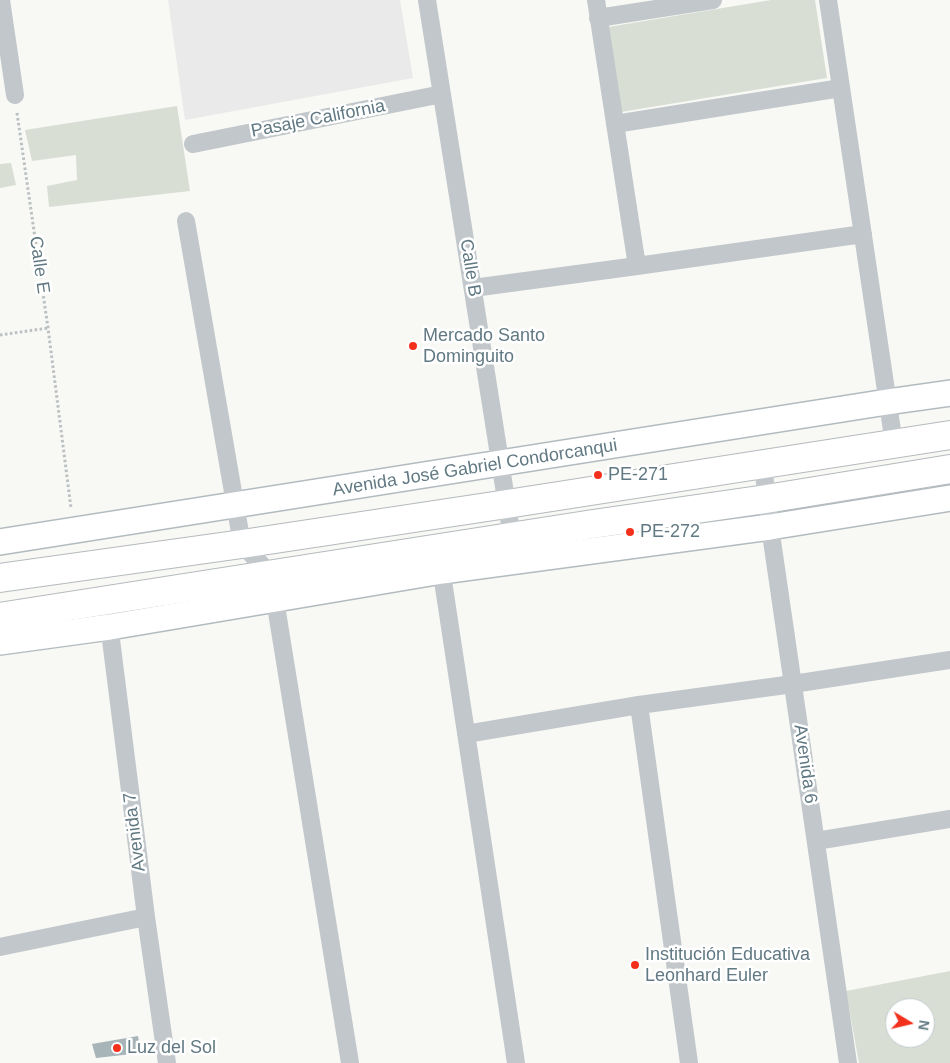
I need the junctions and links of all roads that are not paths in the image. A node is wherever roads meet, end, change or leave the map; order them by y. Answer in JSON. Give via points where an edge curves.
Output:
{"nodes":[{"id":1,"x":1,"y":0,"type":"edge"},
{"id":2,"x":427,"y":0,"type":"edge"},
{"id":3,"x":596,"y":0,"type":"edge"},
{"id":4,"x":714,"y":0,"type":"edge"},
{"id":5,"x":828,"y":0,"type":"edge"},
{"id":6,"x":598,"y":18,"type":"junction"},
{"id":7,"x":841,"y":88,"type":"junction"},
{"id":8,"x":442,"y":94,"type":"junction"},
{"id":9,"x":14,"y":95,"type":"road end"},
{"id":10,"x":615,"y":124,"type":"junction"},
{"id":11,"x":193,"y":144,"type":"dead end"},
{"id":12,"x":186,"y":221,"type":"dead end"},
{"id":13,"x":863,"y":234,"type":"junction"},
{"id":14,"x":637,"y":266,"type":"junction"},
{"id":15,"x":473,"y":288,"type":"junction"},
{"id":16,"x":950,"y":393,"type":"edge"},
{"id":17,"x":888,"y":402,"type":"junction"},
{"id":18,"x":950,"y":435,"type":"edge"},
{"id":19,"x":894,"y":444,"type":"junction"},
{"id":20,"x":500,"y":464,"type":"junction"},
{"id":21,"x":763,"y":465,"type":"junction"},
{"id":22,"x":950,"y":469,"type":"edge"},
{"id":23,"x":766,"y":498,"type":"junction"},
{"id":24,"x":950,"y":498,"type":"edge"},
{"id":25,"x":507,"y":504,"type":"junction"},
{"id":26,"x":236,"y":505,"type":"junction"},
{"id":27,"x":770,"y":527,"type":"junction"},
{"id":28,"x":512,"y":536,"type":"junction"},
{"id":29,"x":0,"y":542,"type":"edge"},
{"id":30,"x":242,"y":544,"type":"junction"},
{"id":31,"x":440,"y":560,"type":"junction"},
{"id":32,"x":0,"y":578,"type":"edge"},
{"id":33,"x":273,"y":587,"type":"junction"},
{"id":34,"x":108,"y":614,"type":"junction"},
{"id":35,"x":0,"y":617,"type":"edge"},
{"id":36,"x":0,"y":642,"type":"edge"},
{"id":37,"x":950,"y":660,"type":"edge"},
{"id":38,"x":793,"y":684,"type":"junction"},
{"id":39,"x":639,"y":705,"type":"junction"},
{"id":40,"x":466,"y":734,"type":"junction"},
{"id":41,"x":950,"y":819,"type":"edge"},
{"id":42,"x":816,"y":841,"type":"junction"},
{"id":43,"x":146,"y":916,"type":"junction"},
{"id":44,"x":0,"y":947,"type":"edge"},
{"id":45,"x":167,"y":1063,"type":"edge"},
{"id":46,"x":350,"y":1063,"type":"edge"},
{"id":47,"x":516,"y":1063,"type":"edge"},
{"id":48,"x":689,"y":1063,"type":"edge"},
{"id":49,"x":848,"y":1063,"type":"edge"}],
"edges":[{"from":1,"to":9,"type":"street"},
{"from":2,"to":8,"type":"street","name":"Calle B"},
{"from":3,"to":6,"type":"street"},
{"from":4,"to":6,"type":"street"},
{"from":5,"to":7,"type":"street"},
{"from":6,"to":10,"type":"street"},
{"from":7,"to":10,"type":"street"},
{"from":7,"to":13,"type":"street"},
{"from":8,"to":11,"type":"street","name":"Pasaje California"},
{"from":8,"to":15,"type":"street","name":"Calle B"},
{"from":10,"to":14,"type":"street"},
{"from":12,"to":26,"type":"street"},
{"from":13,"to":14,"type":"street"},
{"from":13,"to":17,"type":"street"},
{"from":14,"to":15,"type":"street"},
{"from":15,"to":20,"type":"street","name":"Calle B"},
{"from":16,"to":17,"type":"street","name":"Avenida José Gabriel Condorcanqui"},
{"from":17,"to":19,"type":"street"},
{"from":17,"to":20,"type":"street","name":"Avenida José Gabriel Condorcanqui"},
{"from":18,"to":19,"type":"highway"},
{"from":19,"to":21,"type":"highway"},
{"from":20,"to":25,"type":"street","name":"Calle B"},
{"from":20,"to":26,"type":"street","name":"Avenida José Gabriel Condorcanqui"},
{"from":21,"to":23,"type":"street","name":"Avenida 6"},
{"from":21,"to":25,"type":"highway"},
{"from":22,"to":23,"type":"highway"},
{"from":23,"to":27,"type":"street","name":"Avenida 6"},
{"from":23,"to":28,"type":"highway"},
{"from":24,"to":27,"type":"street"},
{"from":25,"to":28,"type":"street","name":"Calle B"},
{"from":25,"to":30,"type":"highway"},
{"from":26,"to":29,"type":"street","name":"Avenida José Gabriel Condorcanqui"},
{"from":26,"to":30,"type":"street"},
{"from":27,"to":31,"type":"street"},
{"from":27,"to":38,"type":"street","name":"Avenida 6"},
{"from":28,"to":31,"type":"highway"},
{"from":30,"to":32,"type":"highway"},
{"from":30,"to":33,"type":"street"},
{"from":31,"to":33,"type":"highway"},
{"from":31,"to":40,"type":"street"},
{"from":33,"to":34,"type":"highway"},
{"from":33,"to":46,"type":"street"},
{"from":34,"to":35,"type":"highway"},
{"from":34,"to":36,"type":"street"},
{"from":34,"to":43,"type":"street","name":"Avenida 7"},
{"from":37,"to":38,"type":"street"},
{"from":38,"to":39,"type":"street"},
{"from":38,"to":42,"type":"street","name":"Avenida 6"},
{"from":39,"to":40,"type":"street"},
{"from":39,"to":48,"type":"street"},
{"from":40,"to":47,"type":"street"},
{"from":41,"to":42,"type":"street"},
{"from":42,"to":49,"type":"street","name":"Avenida 6"},
{"from":43,"to":44,"type":"street"},
{"from":43,"to":45,"type":"street","name":"Avenida 7"}]}
